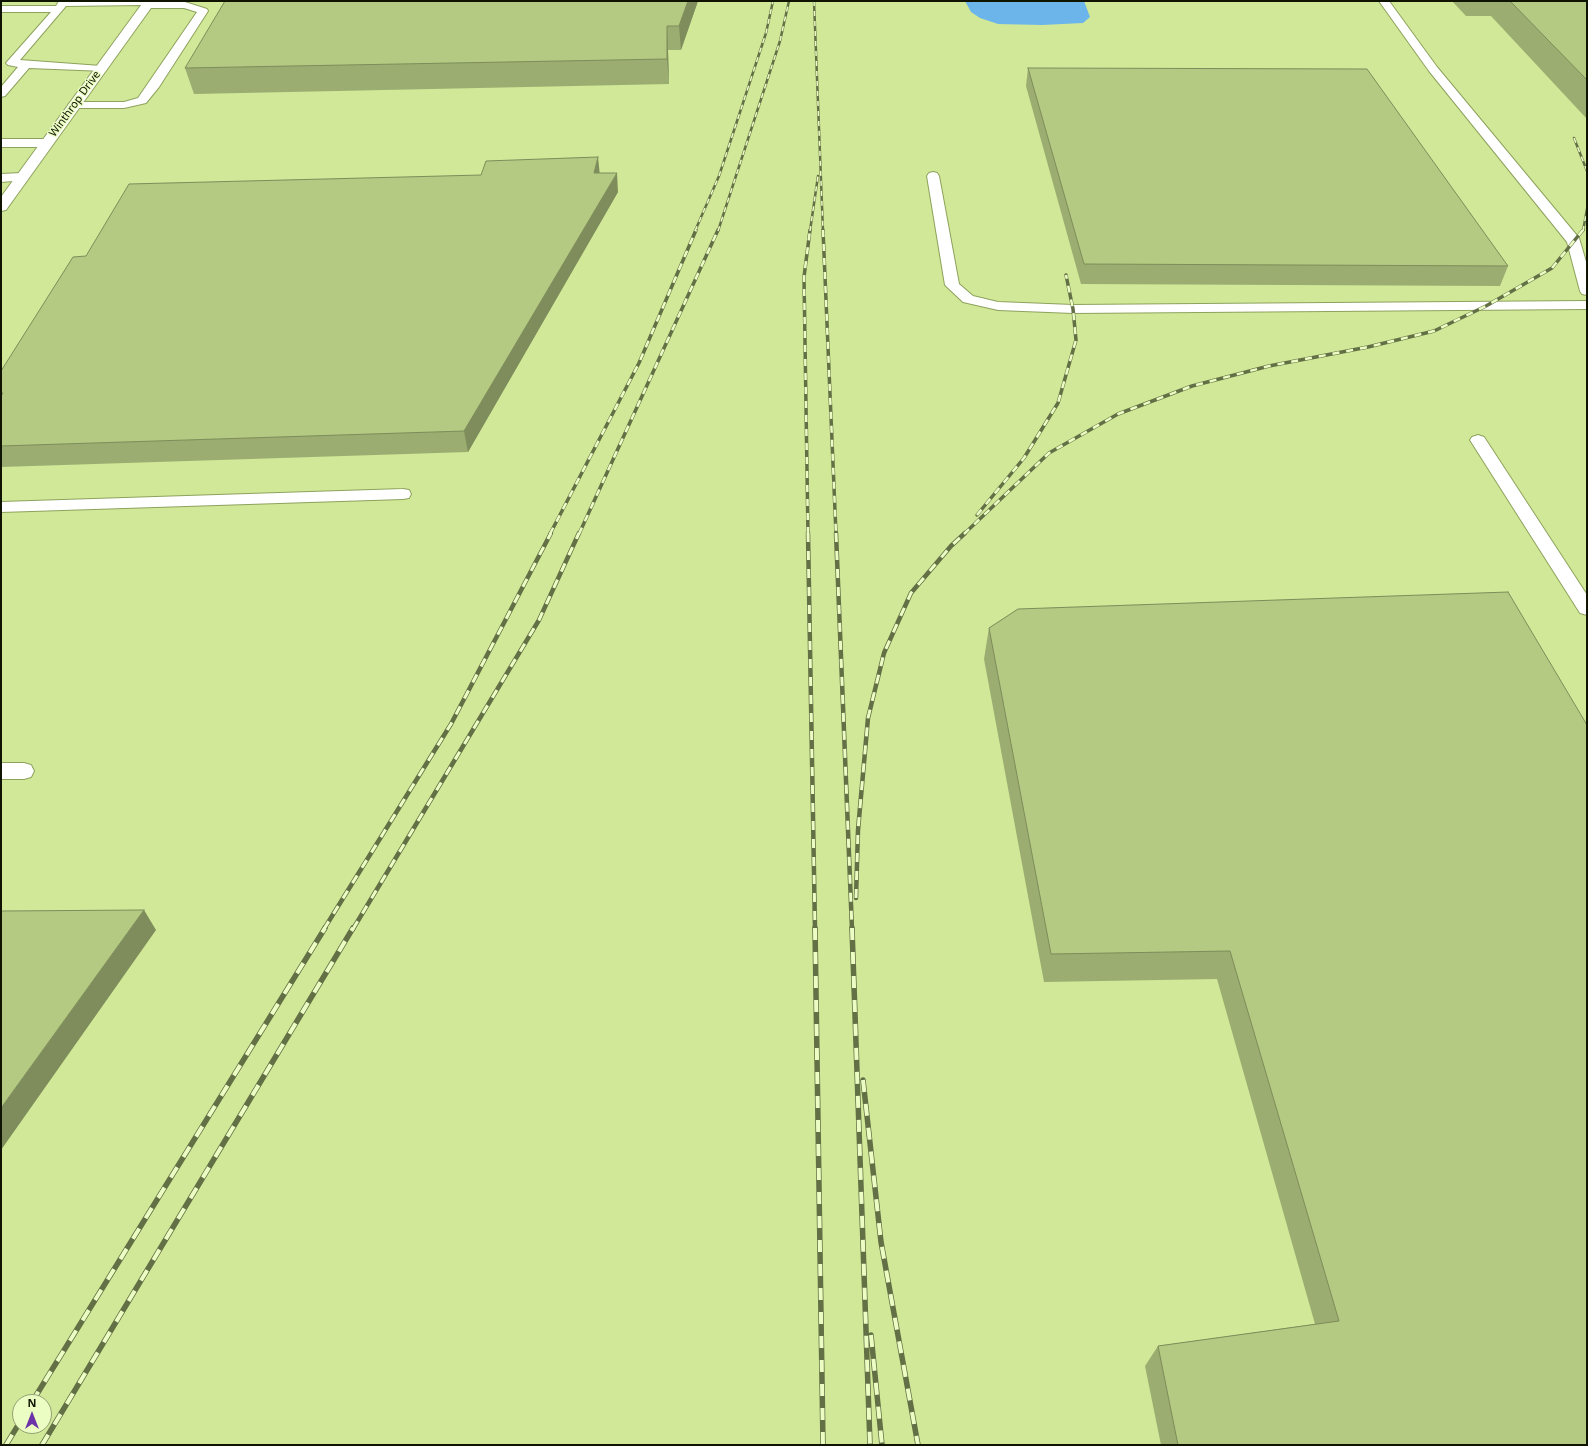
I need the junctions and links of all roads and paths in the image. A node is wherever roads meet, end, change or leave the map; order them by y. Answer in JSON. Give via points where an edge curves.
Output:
{"nodes":[{"id":1,"x":1384,"y":1,"type":"edge"},
{"id":2,"x":149,"y":3,"type":"edge"},
{"id":3,"x":59,"y":8,"type":"junction"},
{"id":4,"x":1,"y":10,"type":"edge"},
{"id":5,"x":26,"y":64,"type":"junction"},
{"id":6,"x":101,"y":69,"type":"junction"},
{"id":7,"x":1,"y":94,"type":"edge"},
{"id":8,"x":74,"y":105,"type":"junction"},
{"id":9,"x":1,"y":143,"type":"edge"},
{"id":10,"x":46,"y":143,"type":"junction"},
{"id":11,"x":933,"y":176,"type":"dead end"},
{"id":12,"x":22,"y":177,"type":"junction"},
{"id":13,"x":1,"y":178,"type":"edge"},
{"id":14,"x":1,"y":206,"type":"edge"},
{"id":15,"x":1587,"y":291,"type":"edge"},
{"id":16,"x":1587,"y":305,"type":"edge"},
{"id":17,"x":1478,"y":440,"type":"dead end"},
{"id":18,"x":403,"y":494,"type":"dead end"},
{"id":19,"x":1,"y":507,"type":"edge"},
{"id":20,"x":1587,"y":609,"type":"edge"},
{"id":21,"x":1,"y":771,"type":"edge"},
{"id":22,"x":24,"y":771,"type":"dead end"}],
"edges":[{"from":1,"to":15,"type":"lane","via":[[1433,69],[1574,241]]},
{"from":2,"to":3,"type":"lane","via":[[64,3]]},
{"from":2,"to":6,"type":"street","name":"Winthrop Drive"},
{"from":2,"to":8,"type":"lane","via":[[186,5],[203,11],[142,101],[124,105]]},
{"from":3,"to":4,"type":"lane"},
{"from":3,"to":5,"type":"lane","via":[[12,64]]},
{"from":5,"to":6,"type":"lane"},
{"from":5,"to":7,"type":"lane"},
{"from":6,"to":8,"type":"street","name":"Winthrop Drive"},
{"from":8,"to":10,"type":"street","name":"Winthrop Drive"},
{"from":9,"to":10,"type":"lane"},
{"from":10,"to":12,"type":"street","name":"Winthrop Drive"},
{"from":11,"to":16,"type":"lane","via":[[952,285],[968,299],[998,306],[1073,309]]},
{"from":12,"to":13,"type":"lane"},
{"from":12,"to":14,"type":"street","name":"Winthrop Drive"},
{"from":17,"to":20,"type":"lane"},
{"from":18,"to":19,"type":"lane"},
{"from":21,"to":22,"type":"lane"}]}
